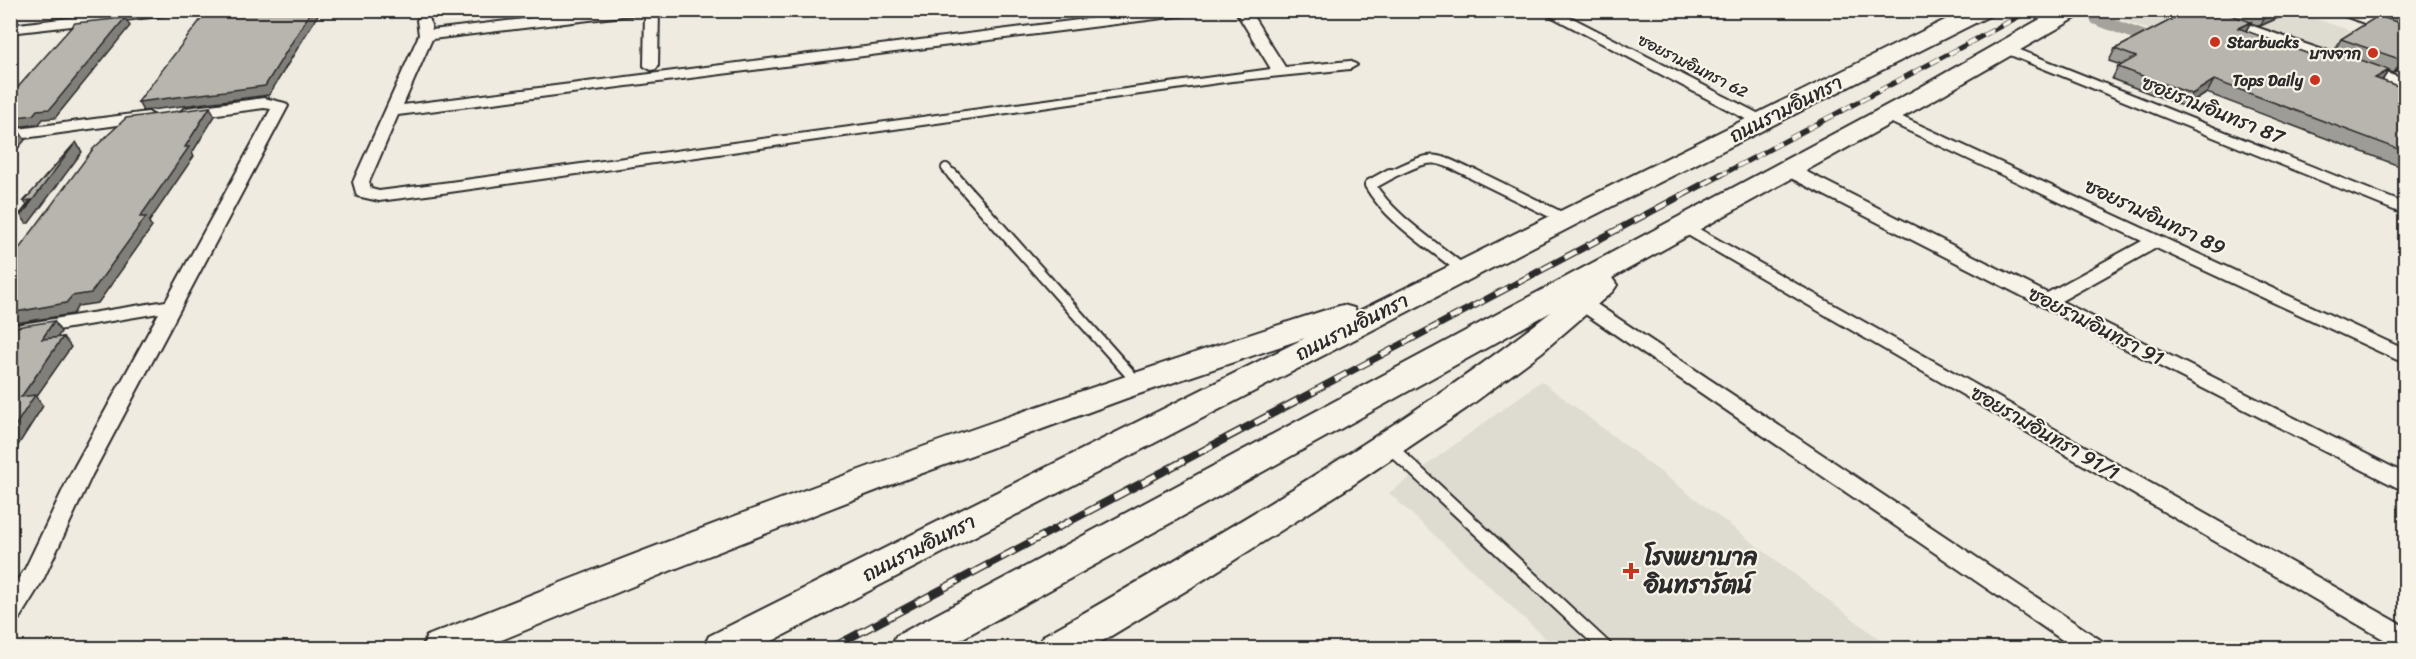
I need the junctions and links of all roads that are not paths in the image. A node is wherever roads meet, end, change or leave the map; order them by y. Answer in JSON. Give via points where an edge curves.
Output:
{"nodes":[{"id":1,"x":177,"y":10,"type":"edge"},
{"id":2,"x":639,"y":10,"type":"edge"},
{"id":3,"x":652,"y":10,"type":"edge"},
{"id":4,"x":1195,"y":10,"type":"edge"},
{"id":5,"x":1242,"y":10,"type":"edge"},
{"id":6,"x":1546,"y":10,"type":"edge"},
{"id":7,"x":1983,"y":10,"type":"edge"},
{"id":8,"x":2073,"y":10,"type":"edge"},
{"id":9,"x":2340,"y":10,"type":"edge"},
{"id":10,"x":101,"y":15,"type":"edge"},
{"id":11,"x":2228,"y":22,"type":"edge"},
{"id":12,"x":10,"y":29,"type":"edge"},
{"id":13,"x":2406,"y":34,"type":"edge"},
{"id":14,"x":2006,"y":48,"type":"junction"},
{"id":15,"x":2335,"y":59,"type":"edge"},
{"id":16,"x":1350,"y":65,"type":"dead end"},
{"id":17,"x":651,"y":66,"type":"dead end"},
{"id":18,"x":2365,"y":69,"type":"edge"},
{"id":19,"x":1280,"y":71,"type":"junction"},
{"id":20,"x":2406,"y":84,"type":"edge"},
{"id":21,"x":138,"y":103,"type":"edge"},
{"id":22,"x":393,"y":111,"type":"junction"},
{"id":23,"x":1885,"y":114,"type":"junction"},
{"id":24,"x":124,"y":120,"type":"junction"},
{"id":25,"x":1761,"y":121,"type":"junction"},
{"id":26,"x":10,"y":135,"type":"edge"},
{"id":27,"x":108,"y":137,"type":"edge"},
{"id":28,"x":946,"y":168,"type":"dead end"},
{"id":29,"x":1786,"y":169,"type":"junction"},
{"id":30,"x":2406,"y":210,"type":"edge"},
{"id":31,"x":1565,"y":219,"type":"junction"},
{"id":32,"x":1685,"y":226,"type":"junction"},
{"id":33,"x":2154,"y":242,"type":"junction"},
{"id":34,"x":1648,"y":245,"type":"junction"},
{"id":35,"x":1464,"y":271,"type":"junction"},
{"id":36,"x":1432,"y":286,"type":"junction"},
{"id":37,"x":2047,"y":301,"type":"junction"},
{"id":38,"x":1582,"y":303,"type":"junction"},
{"id":39,"x":174,"y":304,"type":"junction"},
{"id":40,"x":10,"y":332,"type":"edge"},
{"id":41,"x":2406,"y":358,"type":"edge"},
{"id":42,"x":1138,"y":383,"type":"junction"},
{"id":43,"x":1389,"y":446,"type":"junction"},
{"id":44,"x":2406,"y":484,"type":"edge"},
{"id":45,"x":35,"y":573,"type":"junction"},
{"id":46,"x":10,"y":578,"type":"edge"},
{"id":47,"x":10,"y":612,"type":"edge"},
{"id":48,"x":2406,"y":640,"type":"edge"},
{"id":49,"x":441,"y":648,"type":"edge"},
{"id":50,"x":723,"y":648,"type":"edge"},
{"id":51,"x":910,"y":648,"type":"edge"},
{"id":52,"x":1057,"y":648,"type":"edge"},
{"id":53,"x":1606,"y":648,"type":"edge"},
{"id":54,"x":2093,"y":648,"type":"edge"}],
"edges":[{"from":1,"to":10,"type":"street"},
{"from":2,"to":22,"type":"street","via":[[425,27]]},
{"from":3,"to":17,"type":"street"},
{"from":4,"to":22,"type":"street"},
{"from":5,"to":19,"type":"street"},
{"from":6,"to":25,"type":"street","name":"ซอยรามอินทรา 62"},
{"from":7,"to":25,"type":"main road","name":"ถนนรามอินทรา"},
{"from":8,"to":14,"type":"main road"},
{"from":9,"to":13,"type":"lane"},
{"from":10,"to":12,"type":"street"},
{"from":11,"to":15,"type":"lane"},
{"from":14,"to":23,"type":"main road"},
{"from":14,"to":30,"type":"street","name":"ซอยรามอินทรา 87"},
{"from":16,"to":19,"type":"street"},
{"from":18,"to":20,"type":"lane"},
{"from":19,"to":22,"type":"street","via":[[369,195],[363,192],[361,182]]},
{"from":21,"to":24,"type":"street"},
{"from":23,"to":29,"type":"main road"},
{"from":23,"to":33,"type":"street","name":"ซอยรามอินทรา 89"},
{"from":24,"to":26,"type":"street"},
{"from":24,"to":27,"type":"street"},
{"from":24,"to":39,"type":"street","via":[[264,103],[280,106]]},
{"from":25,"to":31,"type":"main road","name":"ถนนรามอินทรา"},
{"from":28,"to":42,"type":"lane"},
{"from":29,"to":32,"type":"main road"},
{"from":29,"to":37,"type":"street","name":"ซอยรามอินทรา 91"},
{"from":31,"to":35,"type":"main road","name":"ถนนรามอินทรา"},
{"from":31,"to":35,"type":"lane","via":[[1441,159],[1427,158],[1370,185],[1389,208]]},
{"from":32,"to":34,"type":"main road"},
{"from":32,"to":48,"type":"street","name":"ซอยรามอินทรา 91/1"},
{"from":33,"to":37,"type":"street"},
{"from":33,"to":41,"type":"street","name":"ซอยรามอินทรา 89"},
{"from":34,"to":38,"type":"main road"},
{"from":34,"to":51,"type":"main road"},
{"from":35,"to":36,"type":"main road","name":"ถนนรามอินทรา"},
{"from":36,"to":42,"type":"main road"},
{"from":36,"to":50,"type":"main road","name":"ถนนรามอินทรา"},
{"from":37,"to":44,"type":"street","name":"ซอยรามอินทรา 91"},
{"from":38,"to":43,"type":"main road","via":[[1516,356]]},
{"from":38,"to":54,"type":"street"},
{"from":39,"to":40,"type":"street"},
{"from":39,"to":45,"type":"street","via":[[81,475]]},
{"from":42,"to":49,"type":"main road","via":[[821,497]]},
{"from":43,"to":52,"type":"main road","via":[[1147,597]]},
{"from":43,"to":53,"type":"lane"},
{"from":45,"to":46,"type":"street"},
{"from":45,"to":47,"type":"street"}]}
